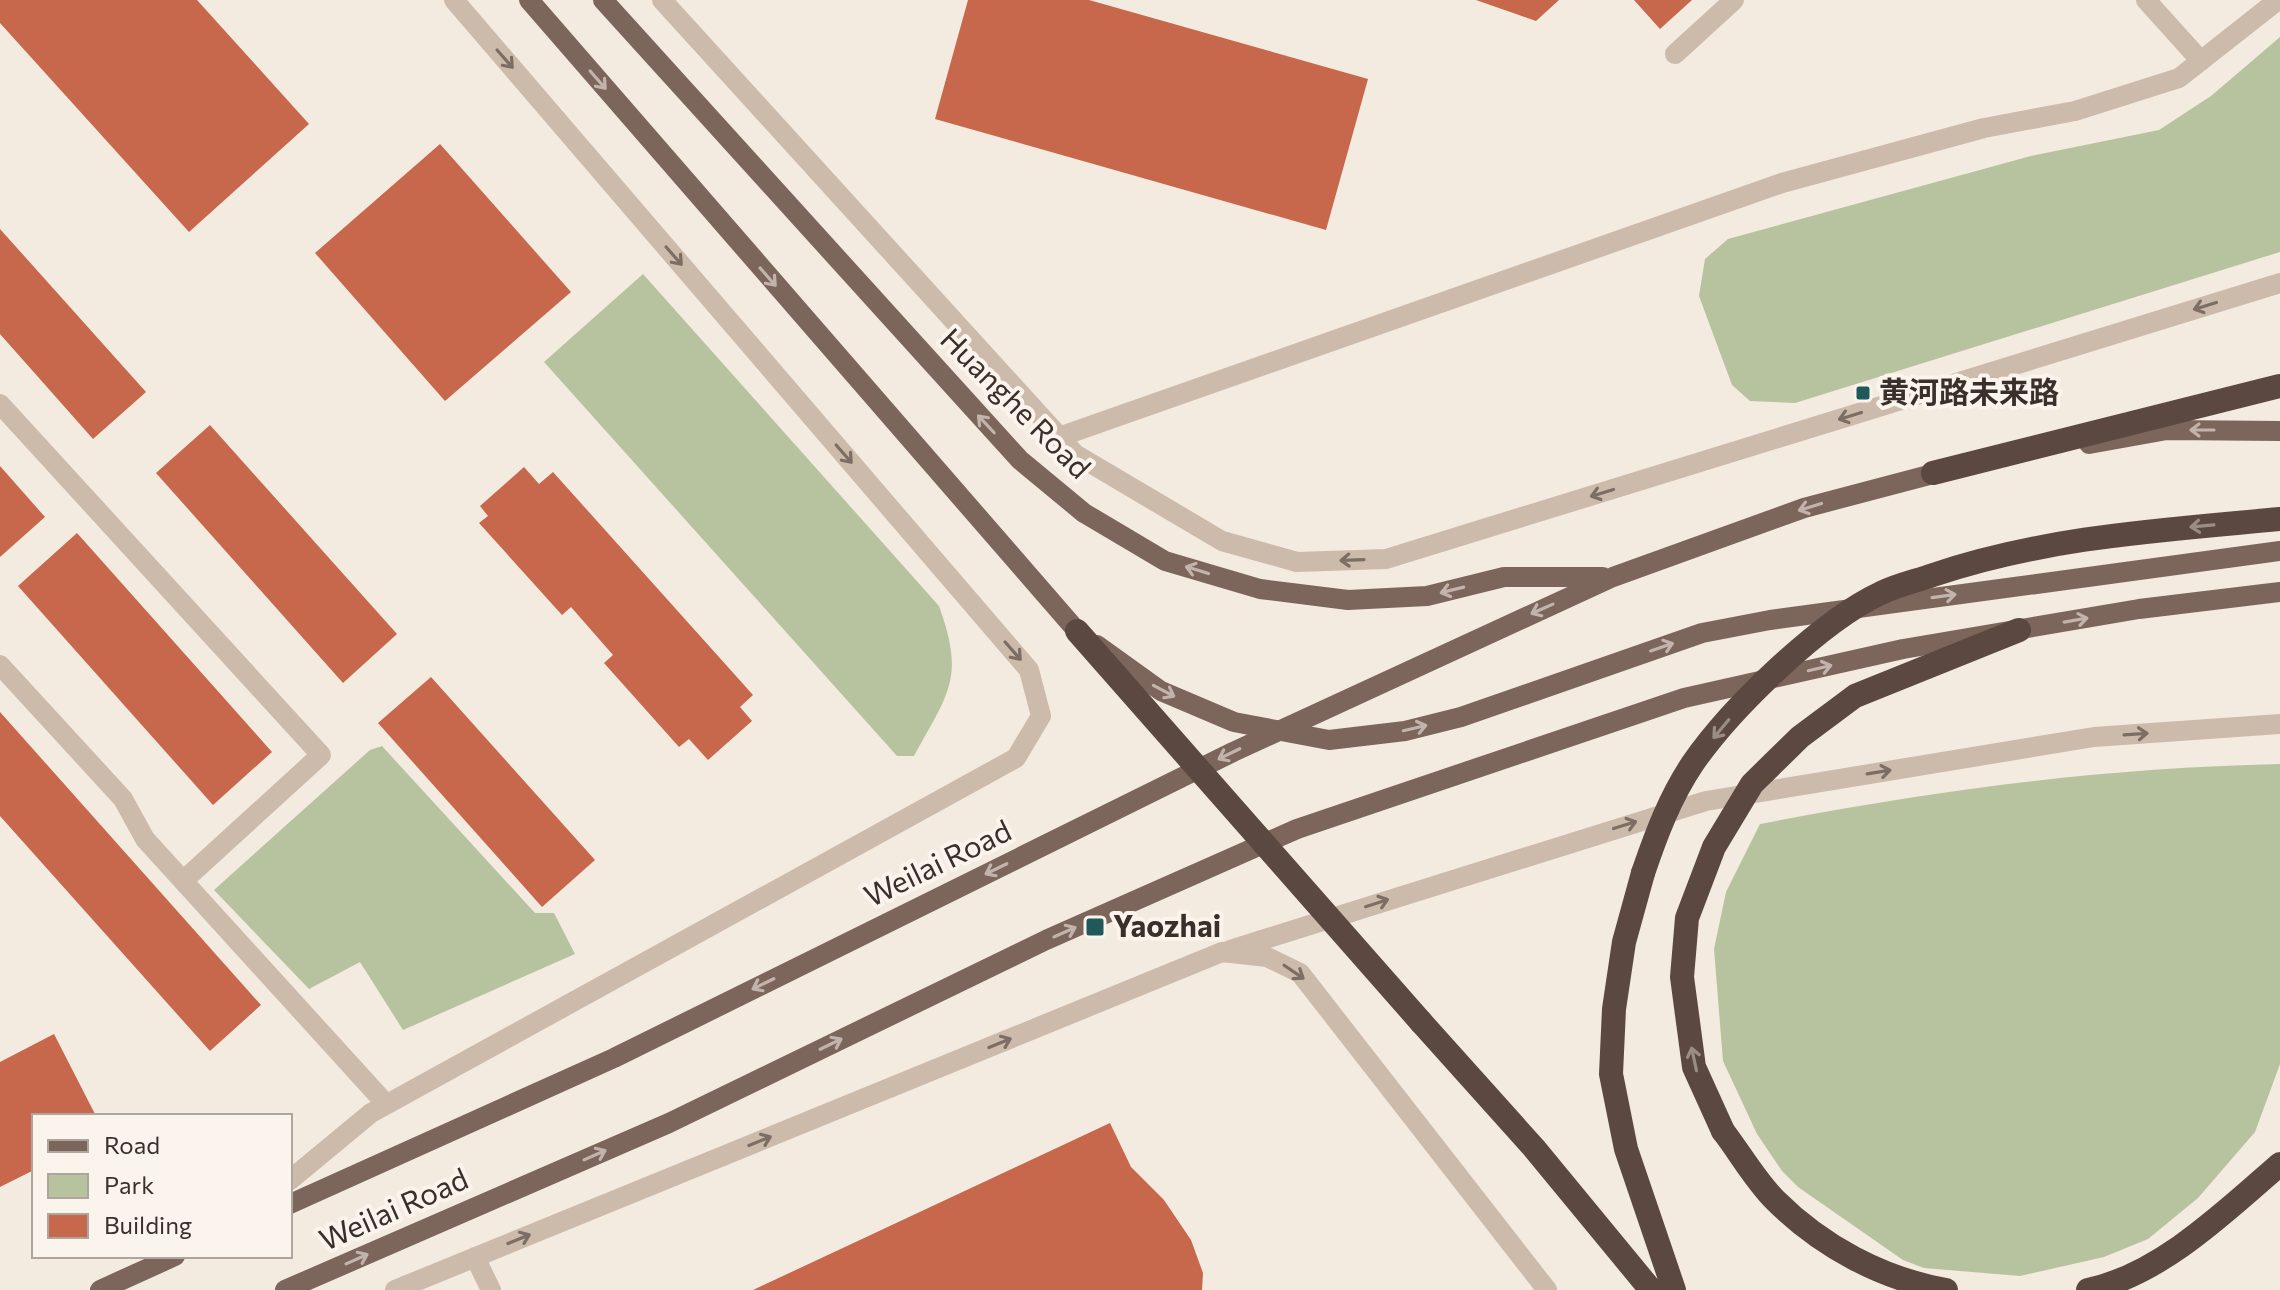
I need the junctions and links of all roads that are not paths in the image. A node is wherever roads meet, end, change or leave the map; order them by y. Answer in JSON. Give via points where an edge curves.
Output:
{"nodes":[{"id":1,"x":454,"y":0,"type":"edge"},
{"id":2,"x":529,"y":0,"type":"edge"},
{"id":3,"x":603,"y":0,"type":"edge"},
{"id":4,"x":662,"y":0,"type":"edge"},
{"id":5,"x":1734,"y":0,"type":"edge"},
{"id":6,"x":2146,"y":0,"type":"edge"},
{"id":7,"x":2278,"y":0,"type":"edge"},
{"id":8,"x":1675,"y":54,"type":"dead end"},
{"id":9,"x":2201,"y":61,"type":"junction"},
{"id":10,"x":2280,"y":283,"type":"edge"},
{"id":11,"x":2280,"y":386,"type":"edge"},
{"id":12,"x":0,"y":404,"type":"edge"},
{"id":13,"x":2280,"y":431,"type":"edge"},
{"id":14,"x":1059,"y":437,"type":"junction"},
{"id":15,"x":1933,"y":473,"type":"junction"},
{"id":16,"x":2280,"y":519,"type":"edge"},
{"id":17,"x":2280,"y":551,"type":"edge"},
{"id":18,"x":1613,"y":577,"type":"junction"},
{"id":19,"x":2280,"y":592,"type":"edge"},
{"id":20,"x":2019,"y":630,"type":"junction"},
{"id":21,"x":1077,"y":631,"type":"junction"},
{"id":22,"x":0,"y":665,"type":"edge"},
{"id":23,"x":2280,"y":724,"type":"edge"},
{"id":24,"x":183,"y":881,"type":"junction"},
{"id":25,"x":1222,"y":952,"type":"junction"},
{"id":26,"x":386,"y":1104,"type":"junction"},
{"id":27,"x":2280,"y":1164,"type":"edge"},
{"id":28,"x":292,"y":1178,"type":"edge"},
{"id":29,"x":292,"y":1203,"type":"edge"},
{"id":30,"x":475,"y":1257,"type":"junction"},
{"id":31,"x":171,"y":1258,"type":"edge"},
{"id":32,"x":100,"y":1290,"type":"edge"},
{"id":33,"x":285,"y":1290,"type":"edge"},
{"id":34,"x":395,"y":1290,"type":"edge"},
{"id":35,"x":491,"y":1290,"type":"edge"},
{"id":36,"x":1547,"y":1290,"type":"edge"},
{"id":37,"x":1651,"y":1290,"type":"edge"},
{"id":38,"x":1674,"y":1290,"type":"edge"},
{"id":39,"x":1946,"y":1290,"type":"edge"},
{"id":40,"x":2088,"y":1290,"type":"edge"}],
"edges":[{"from":1,"to":26,"type":"street","one_way":true,"via":[[1029,670],[1041,716],[1016,758]]},
{"from":2,"to":21,"type":"main road","one_way":true},
{"from":18,"to":3,"type":"main road","name":"Huanghe Road","one_way":true,"via":[[1504,577],[1427,596],[1348,600],[1260,589],[1165,561],[1084,513],[1020,460]]},
{"from":4,"to":14,"type":"street"},
{"from":5,"to":8,"type":"street"},
{"from":6,"to":9,"type":"street"},
{"from":7,"to":9,"type":"street"},
{"from":9,"to":14,"type":"street","via":[[2179,78],[2125,97],[1984,128],[1782,183]]},
{"from":10,"to":14,"type":"street","one_way":true,"via":[[1386,559],[1297,562],[1222,541],[1075,454]]},
{"from":11,"to":15,"type":"highway"},
{"from":12,"to":24,"type":"street","via":[[321,755]]},
{"from":13,"to":15,"type":"main road","one_way":true,"via":[[2167,430]]},
{"from":15,"to":18,"type":"main road","one_way":true,"via":[[1804,508]]},
{"from":16,"to":38,"type":"highway","one_way":true,"bridge":true,"via":[[2100,536],[1972,562],[1881,593],[1821,633],[1738,709],[1693,762],[1663,816],[1643,873],[1622,956],[1611,1074],[1626,1149]]},
{"from":21,"to":17,"type":"main road","one_way":true,"bridge":true,"via":[[1161,691],[1190,704],[1234,722],[1329,740],[1405,731],[1461,717],[1702,633]]},
{"from":18,"to":29,"type":"main road","name":"Weilai Road","one_way":true,"via":[[1233,752],[614,1058]]},
{"from":20,"to":19,"type":"main road","name":"Weilai Road","one_way":true},
{"from":33,"to":20,"type":"main road","name":"Weilai Road","one_way":true,"bridge":true,"via":[[669,1123],[1046,940],[1297,829],[1684,698],[1903,649]]},
{"from":39,"to":20,"type":"highway","one_way":true,"bridge":true,"via":[[1915,1284],[1844,1254],[1775,1200],[1723,1131],[1694,1067],[1682,977],[1687,918],[1714,847],[1752,784],[1800,737],[1855,696]]},
{"from":21,"to":37,"type":"highway","bridge":true,"via":[[1544,1160]]},
{"from":22,"to":24,"type":"street","via":[[123,799],[145,839]]},
{"from":25,"to":23,"type":"street","one_way":true,"via":[[1706,801],[2094,737]]},
{"from":24,"to":26,"type":"street"},
{"from":30,"to":25,"type":"street","one_way":true},
{"from":25,"to":36,"type":"street","one_way":true,"via":[[1267,957],[1300,973]]},
{"from":26,"to":28,"type":"street"},
{"from":27,"to":40,"type":"highway","via":[[2191,1240],[2109,1285]]},
{"from":30,"to":34,"type":"street"},
{"from":30,"to":35,"type":"street"},
{"from":31,"to":32,"type":"main road"}]}
